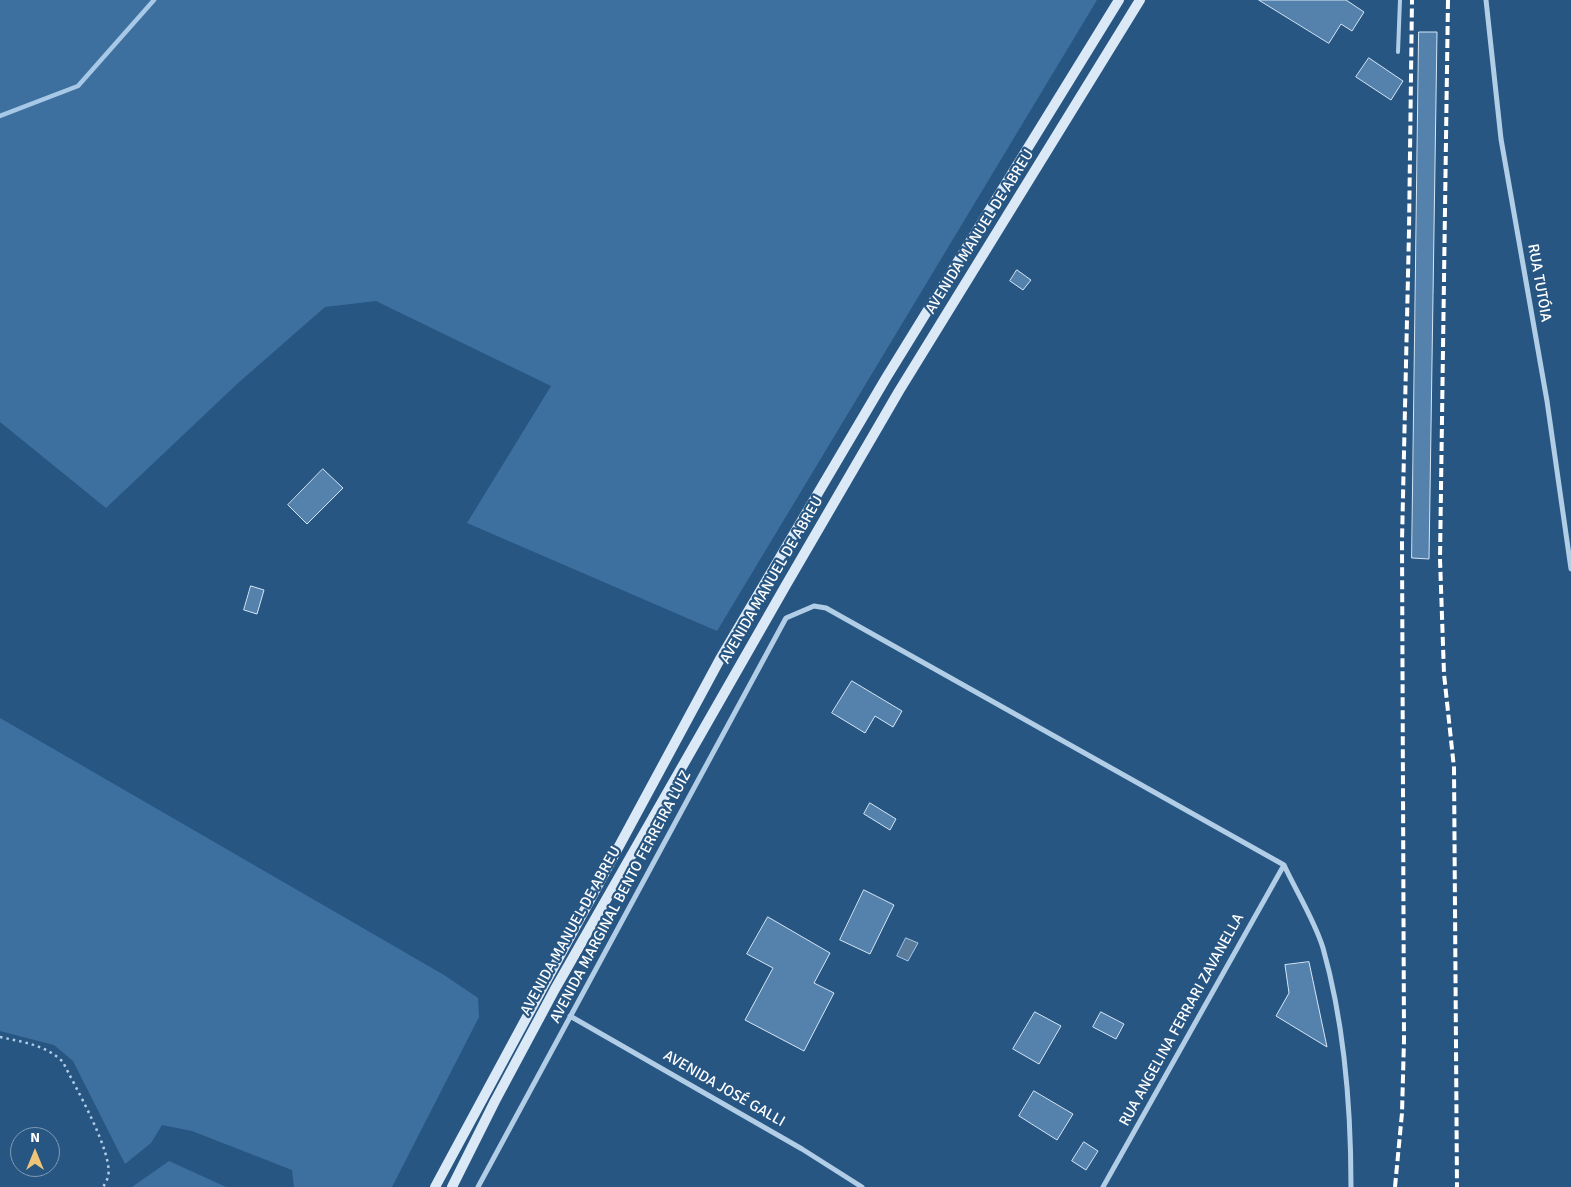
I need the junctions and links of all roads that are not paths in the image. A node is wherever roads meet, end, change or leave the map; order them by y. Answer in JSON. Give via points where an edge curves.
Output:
{"nodes":[{"id":1,"x":1119,"y":0,"type":"edge"},
{"id":2,"x":1140,"y":0,"type":"edge"},
{"id":3,"x":1400,"y":0,"type":"edge"},
{"id":4,"x":1486,"y":0,"type":"edge"},
{"id":5,"x":1398,"y":52,"type":"dead end"},
{"id":6,"x":1571,"y":569,"type":"edge"},
{"id":7,"x":1284,"y":865,"type":"junction"},
{"id":8,"x":570,"y":1016,"type":"junction"},
{"id":9,"x":435,"y":1187,"type":"edge"},
{"id":10,"x":452,"y":1187,"type":"edge"},
{"id":11,"x":478,"y":1187,"type":"edge"},
{"id":12,"x":862,"y":1187,"type":"edge"},
{"id":13,"x":1102,"y":1187,"type":"edge"},
{"id":14,"x":1351,"y":1187,"type":"edge"}],
"edges":[{"from":1,"to":9,"type":"main road","name":"AVENIDA MANUEL DE ABREU","via":[[886,378],[720,659]]},
{"from":2,"to":10,"type":"main road","name":"AVENIDA MANUEL DE ABREU","via":[[900,391],[786,585],[555,989]]},
{"from":3,"to":5,"type":"lane"},
{"from":4,"to":6,"type":"street","name":"RUA TUTÓIA","via":[[1501,139],[1547,401]]},
{"from":7,"to":8,"type":"street","name":"AVENIDA MARGINAL BENTO FERREIRA LUIZ","via":[[826,608],[814,606],[786,618]]},
{"from":7,"to":13,"type":"street","name":"RUA ANGELINA FERRARI ZAVANELLA"},
{"from":7,"to":14,"type":"street","via":[[1322,946],[1340,1025],[1351,1126]]},
{"from":8,"to":11,"type":"street","name":"AVENIDA MARGINAL BENTO FERREIRA LUIZ"},
{"from":8,"to":12,"type":"street","name":"AVENIDA JOSÉ GALLI"}]}
